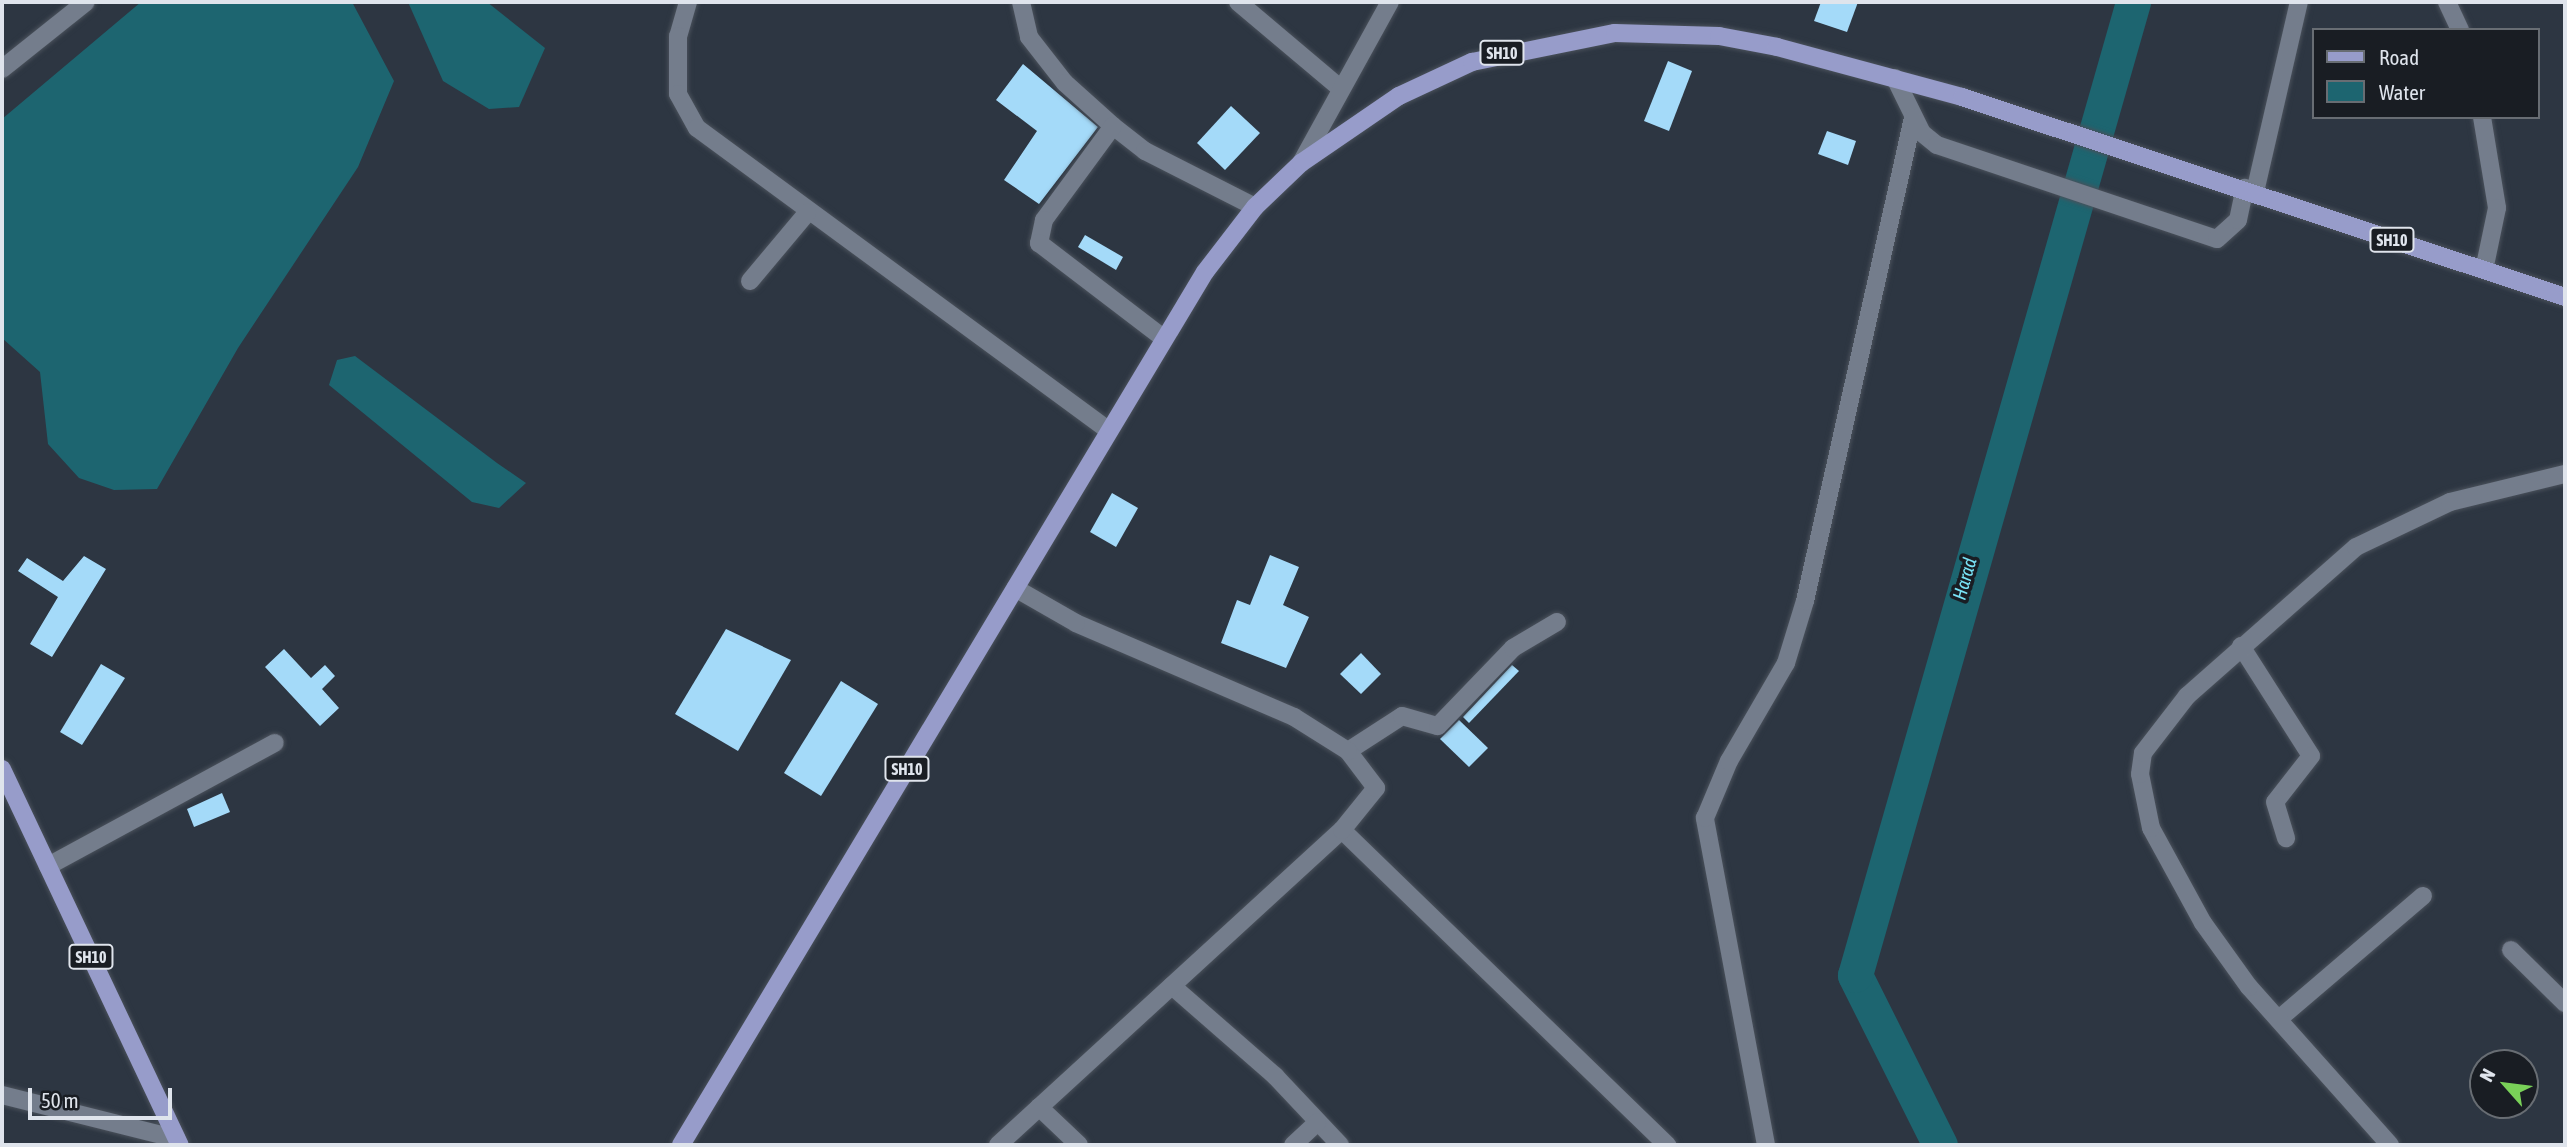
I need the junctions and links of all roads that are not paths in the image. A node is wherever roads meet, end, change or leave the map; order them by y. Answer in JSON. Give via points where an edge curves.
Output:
{"nodes":[{"id":1,"x":86,"y":2,"type":"edge"},
{"id":2,"x":688,"y":2,"type":"edge"},
{"id":3,"x":1021,"y":2,"type":"edge"},
{"id":4,"x":1238,"y":2,"type":"edge"},
{"id":5,"x":1390,"y":2,"type":"edge"},
{"id":6,"x":2299,"y":2,"type":"edge"},
{"id":7,"x":2447,"y":2,"type":"edge"},
{"id":8,"x":2459,"y":28,"type":"edge"},
{"id":9,"x":2,"y":69,"type":"edge"},
{"id":10,"x":1895,"y":78,"type":"junction"},
{"id":11,"x":1339,"y":87,"type":"junction"},
{"id":12,"x":1913,"y":118,"type":"junction"},
{"id":13,"x":2482,"y":119,"type":"edge"},
{"id":14,"x":1113,"y":126,"type":"junction"},
{"id":15,"x":1301,"y":163,"type":"junction"},
{"id":16,"x":2250,"y":190,"type":"junction"},
{"id":17,"x":1255,"y":207,"type":"junction"},
{"id":18,"x":807,"y":213,"type":"junction"},
{"id":19,"x":2484,"y":270,"type":"junction"},
{"id":20,"x":750,"y":281,"type":"dead end"},
{"id":21,"x":2565,"y":298,"type":"edge"},
{"id":22,"x":1158,"y":345,"type":"junction"},
{"id":23,"x":1108,"y":430,"type":"junction"},
{"id":24,"x":2564,"y":476,"type":"edge"},
{"id":25,"x":1015,"y":588,"type":"junction"},
{"id":26,"x":1558,"y":622,"type":"dead end"},
{"id":27,"x":2241,"y":646,"type":"junction"},
{"id":28,"x":275,"y":743,"type":"dead end"},
{"id":29,"x":1348,"y":751,"type":"junction"},
{"id":30,"x":2,"y":769,"type":"edge"},
{"id":31,"x":1342,"y":830,"type":"junction"},
{"id":32,"x":2286,"y":838,"type":"dead end"},
{"id":33,"x":48,"y":866,"type":"junction"},
{"id":34,"x":2423,"y":896,"type":"dead end"},
{"id":35,"x":2511,"y":950,"type":"dead end"},
{"id":36,"x":1172,"y":986,"type":"junction"},
{"id":37,"x":2565,"y":1003,"type":"edge"},
{"id":38,"x":2280,"y":1018,"type":"junction"},
{"id":39,"x":2,"y":1095,"type":"edge"},
{"id":40,"x":1039,"y":1107,"type":"junction"},
{"id":41,"x":1317,"y":1123,"type":"junction"},
{"id":42,"x":178,"y":1142,"type":"edge"},
{"id":43,"x":681,"y":1145,"type":"edge"},
{"id":44,"x":998,"y":1145,"type":"edge"},
{"id":45,"x":1079,"y":1145,"type":"edge"},
{"id":46,"x":1293,"y":1145,"type":"edge"},
{"id":47,"x":1340,"y":1145,"type":"edge"},
{"id":48,"x":1667,"y":1145,"type":"edge"},
{"id":49,"x":1766,"y":1145,"type":"edge"},
{"id":50,"x":2390,"y":1145,"type":"edge"}],
"edges":[{"from":1,"to":9,"type":"street"},
{"from":2,"to":18,"type":"street","via":[[678,36],[678,94],[697,128]]},
{"from":3,"to":14,"type":"street","via":[[1029,37],[1065,83]]},
{"from":4,"to":11,"type":"street"},
{"from":5,"to":11,"type":"street"},
{"from":6,"to":16,"type":"street"},
{"from":7,"to":8,"type":"street"},
{"from":10,"to":12,"type":"street"},
{"from":10,"to":15,"type":"main road","number":"SH10","via":[[1719,36],[1664,31],[1560,40],[1472,62],[1399,96]]},
{"from":10,"to":16,"type":"main road","number":"SH10"},
{"from":11,"to":15,"type":"street"},
{"from":12,"to":16,"type":"street","via":[[1937,145],[2217,239],[2238,220]]},
{"from":12,"to":49,"type":"street","via":[[1805,601],[1786,663],[1729,761],[1705,818]]},
{"from":13,"to":19,"type":"street","via":[[2497,208]]},
{"from":14,"to":17,"type":"street","via":[[1145,151]]},
{"from":14,"to":22,"type":"street","via":[[1044,220],[1039,243]]},
{"from":15,"to":17,"type":"main road","number":"SH10"},
{"from":16,"to":19,"type":"main road","number":"SH10"},
{"from":17,"to":22,"type":"main road","number":"SH10"},
{"from":18,"to":20,"type":"street"},
{"from":18,"to":23,"type":"street"},
{"from":19,"to":21,"type":"main road","number":"SH10"},
{"from":22,"to":23,"type":"main road","number":"SH10"},
{"from":23,"to":25,"type":"main road","number":"SH10"},
{"from":24,"to":27,"type":"street","via":[[2480,492],[2382,530],[2318,576]]},
{"from":25,"to":29,"type":"street","via":[[1076,623],[1294,717]]},
{"from":25,"to":43,"type":"main road","number":"SH10"},
{"from":26,"to":29,"type":"street","via":[[1513,648],[1438,726],[1402,716]]},
{"from":27,"to":32,"type":"street","via":[[2311,756],[2275,802]]},
{"from":27,"to":38,"type":"street","via":[[2164,719],[2143,754],[2140,774],[2151,828],[2203,923]]},
{"from":28,"to":33,"type":"street"},
{"from":29,"to":31,"type":"street","via":[[1376,788]]},
{"from":30,"to":33,"type":"main road","number":"SH10"},
{"from":31,"to":36,"type":"street"},
{"from":31,"to":48,"type":"street"},
{"from":33,"to":42,"type":"main road","number":"SH10"},
{"from":34,"to":38,"type":"street"},
{"from":35,"to":37,"type":"street"},
{"from":36,"to":40,"type":"street"},
{"from":36,"to":41,"type":"street"},
{"from":38,"to":50,"type":"street"},
{"from":39,"to":42,"type":"street"},
{"from":40,"to":44,"type":"street"},
{"from":40,"to":45,"type":"street"},
{"from":41,"to":46,"type":"street"},
{"from":41,"to":47,"type":"street"}]}
